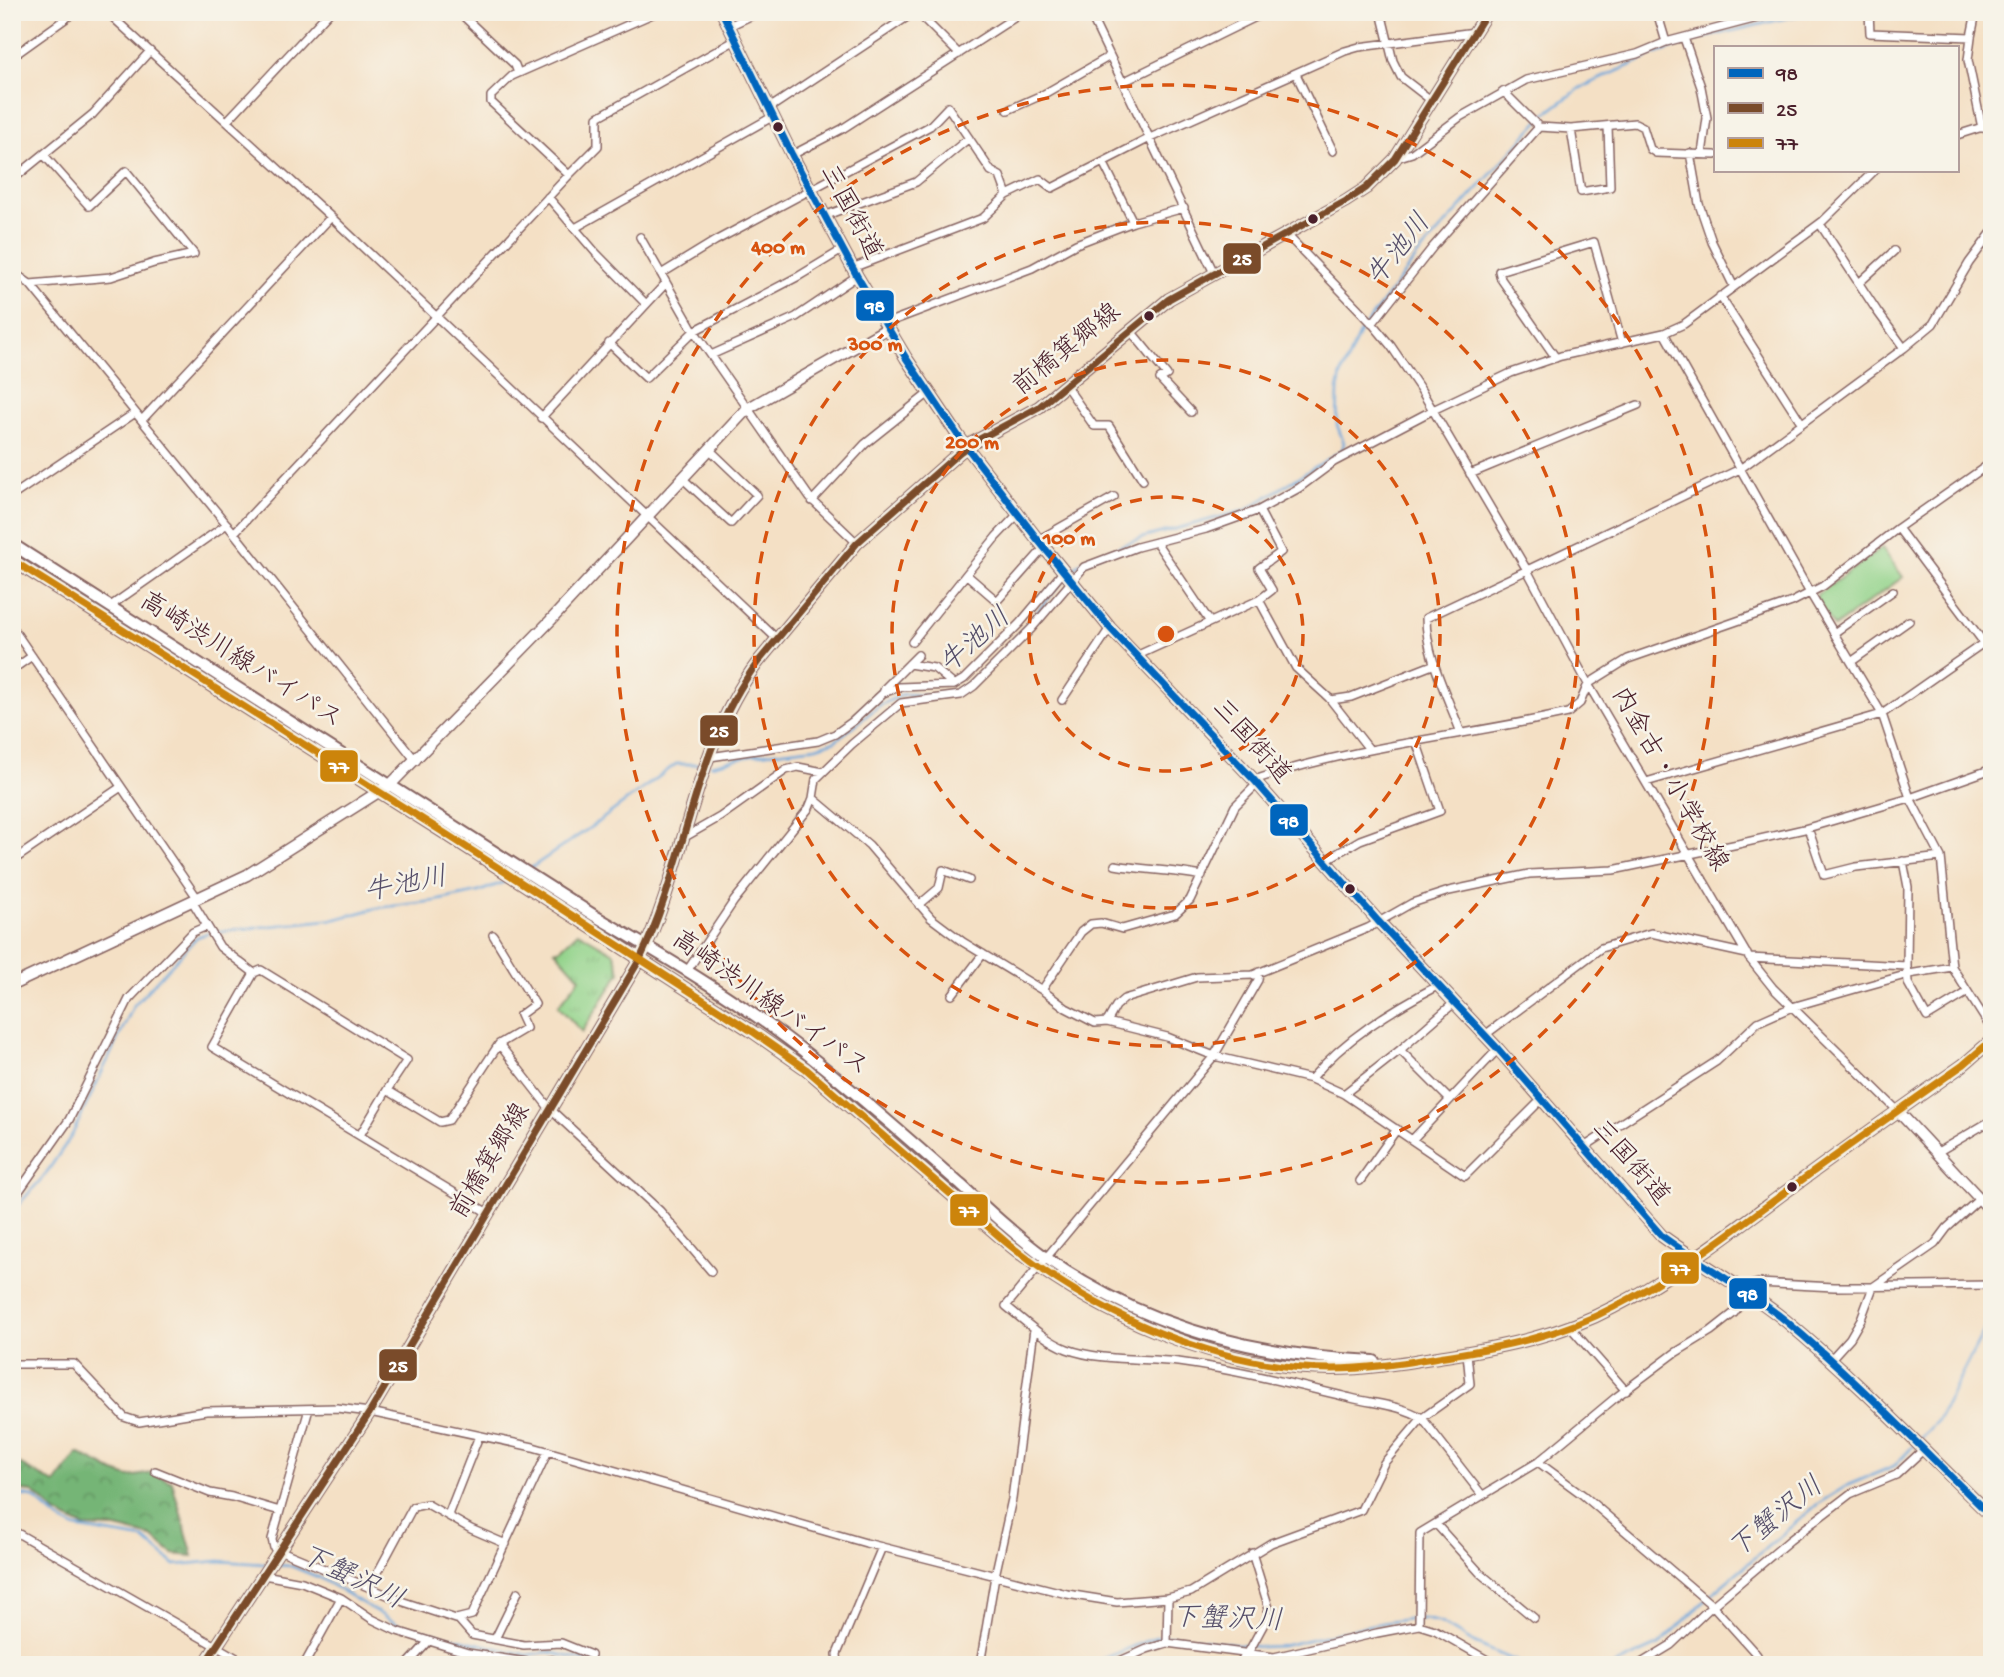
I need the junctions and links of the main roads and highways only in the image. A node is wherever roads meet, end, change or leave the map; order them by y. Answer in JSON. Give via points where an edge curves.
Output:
{"nodes":[{"id":1,"x":722,"y":12,"type":"edge"},
{"id":2,"x":1488,"y":12,"type":"edge"},
{"id":3,"x":967,"y":447,"type":"junction"},
{"id":4,"x":12,"y":544,"type":"edge"},
{"id":5,"x":12,"y":560,"type":"edge"},
{"id":6,"x":647,"y":946,"type":"junction"},
{"id":7,"x":640,"y":959,"type":"junction"},
{"id":8,"x":1992,"y":1040,"type":"edge"},
{"id":9,"x":1992,"y":1052,"type":"edge"},
{"id":10,"x":1963,"y":1065,"type":"junction"},
{"id":11,"x":1694,"y":1259,"type":"junction"},
{"id":12,"x":1412,"y":1361,"type":"junction"},
{"id":13,"x":1992,"y":1517,"type":"edge"},
{"id":14,"x":204,"y":1665,"type":"edge"}],
"edges":[{"from":1,"to":3,"type":"main road","name":"三国街道","via":[[842,250]]},
{"from":2,"to":3,"type":"main road","name":"前橋箕郷線","via":[[1395,159],[1376,179],[1355,196],[1169,299],[1040,407]]},
{"from":3,"to":6,"type":"main road","name":"前橋箕郷線","via":[[858,543],[743,682],[709,758]]},
{"from":3,"to":11,"type":"main road","name":"三国街道","via":[[1110,628],[1498,1049],[1662,1236]]},
{"from":4,"to":6,"type":"main road","name":"高崎渋川線バイパス"},
{"from":5,"to":7,"type":"main road","name":"高崎渋川線バイパス"},
{"from":6,"to":7,"type":"main road","name":"前橋箕郷線"},
{"from":6,"to":12,"type":"main road","name":"高崎渋川線バイパス","via":[[814,1059],[1046,1258],[1135,1308],[1220,1339],[1314,1357]]},
{"from":7,"to":12,"type":"main road","name":"高崎渋川線バイパス","via":[[806,1069],[1006,1243],[1096,1303],[1178,1340],[1260,1361],[1311,1368]]},
{"from":7,"to":14,"type":"main road","name":"前橋箕郷線","via":[[370,1412]]},
{"from":8,"to":10,"type":"main road","name":"高崎渋川線バイパス"},
{"from":9,"to":10,"type":"main road","name":"高崎渋川線バイパス"},
{"from":10,"to":11,"type":"main road","name":"高崎渋川線バイパス"},
{"from":11,"to":12,"type":"main road","name":"高崎渋川線バイパス","via":[[1571,1328],[1508,1345]]},
{"from":11,"to":13,"type":"main road","name":"三国街道","via":[[1786,1321]]}]}
